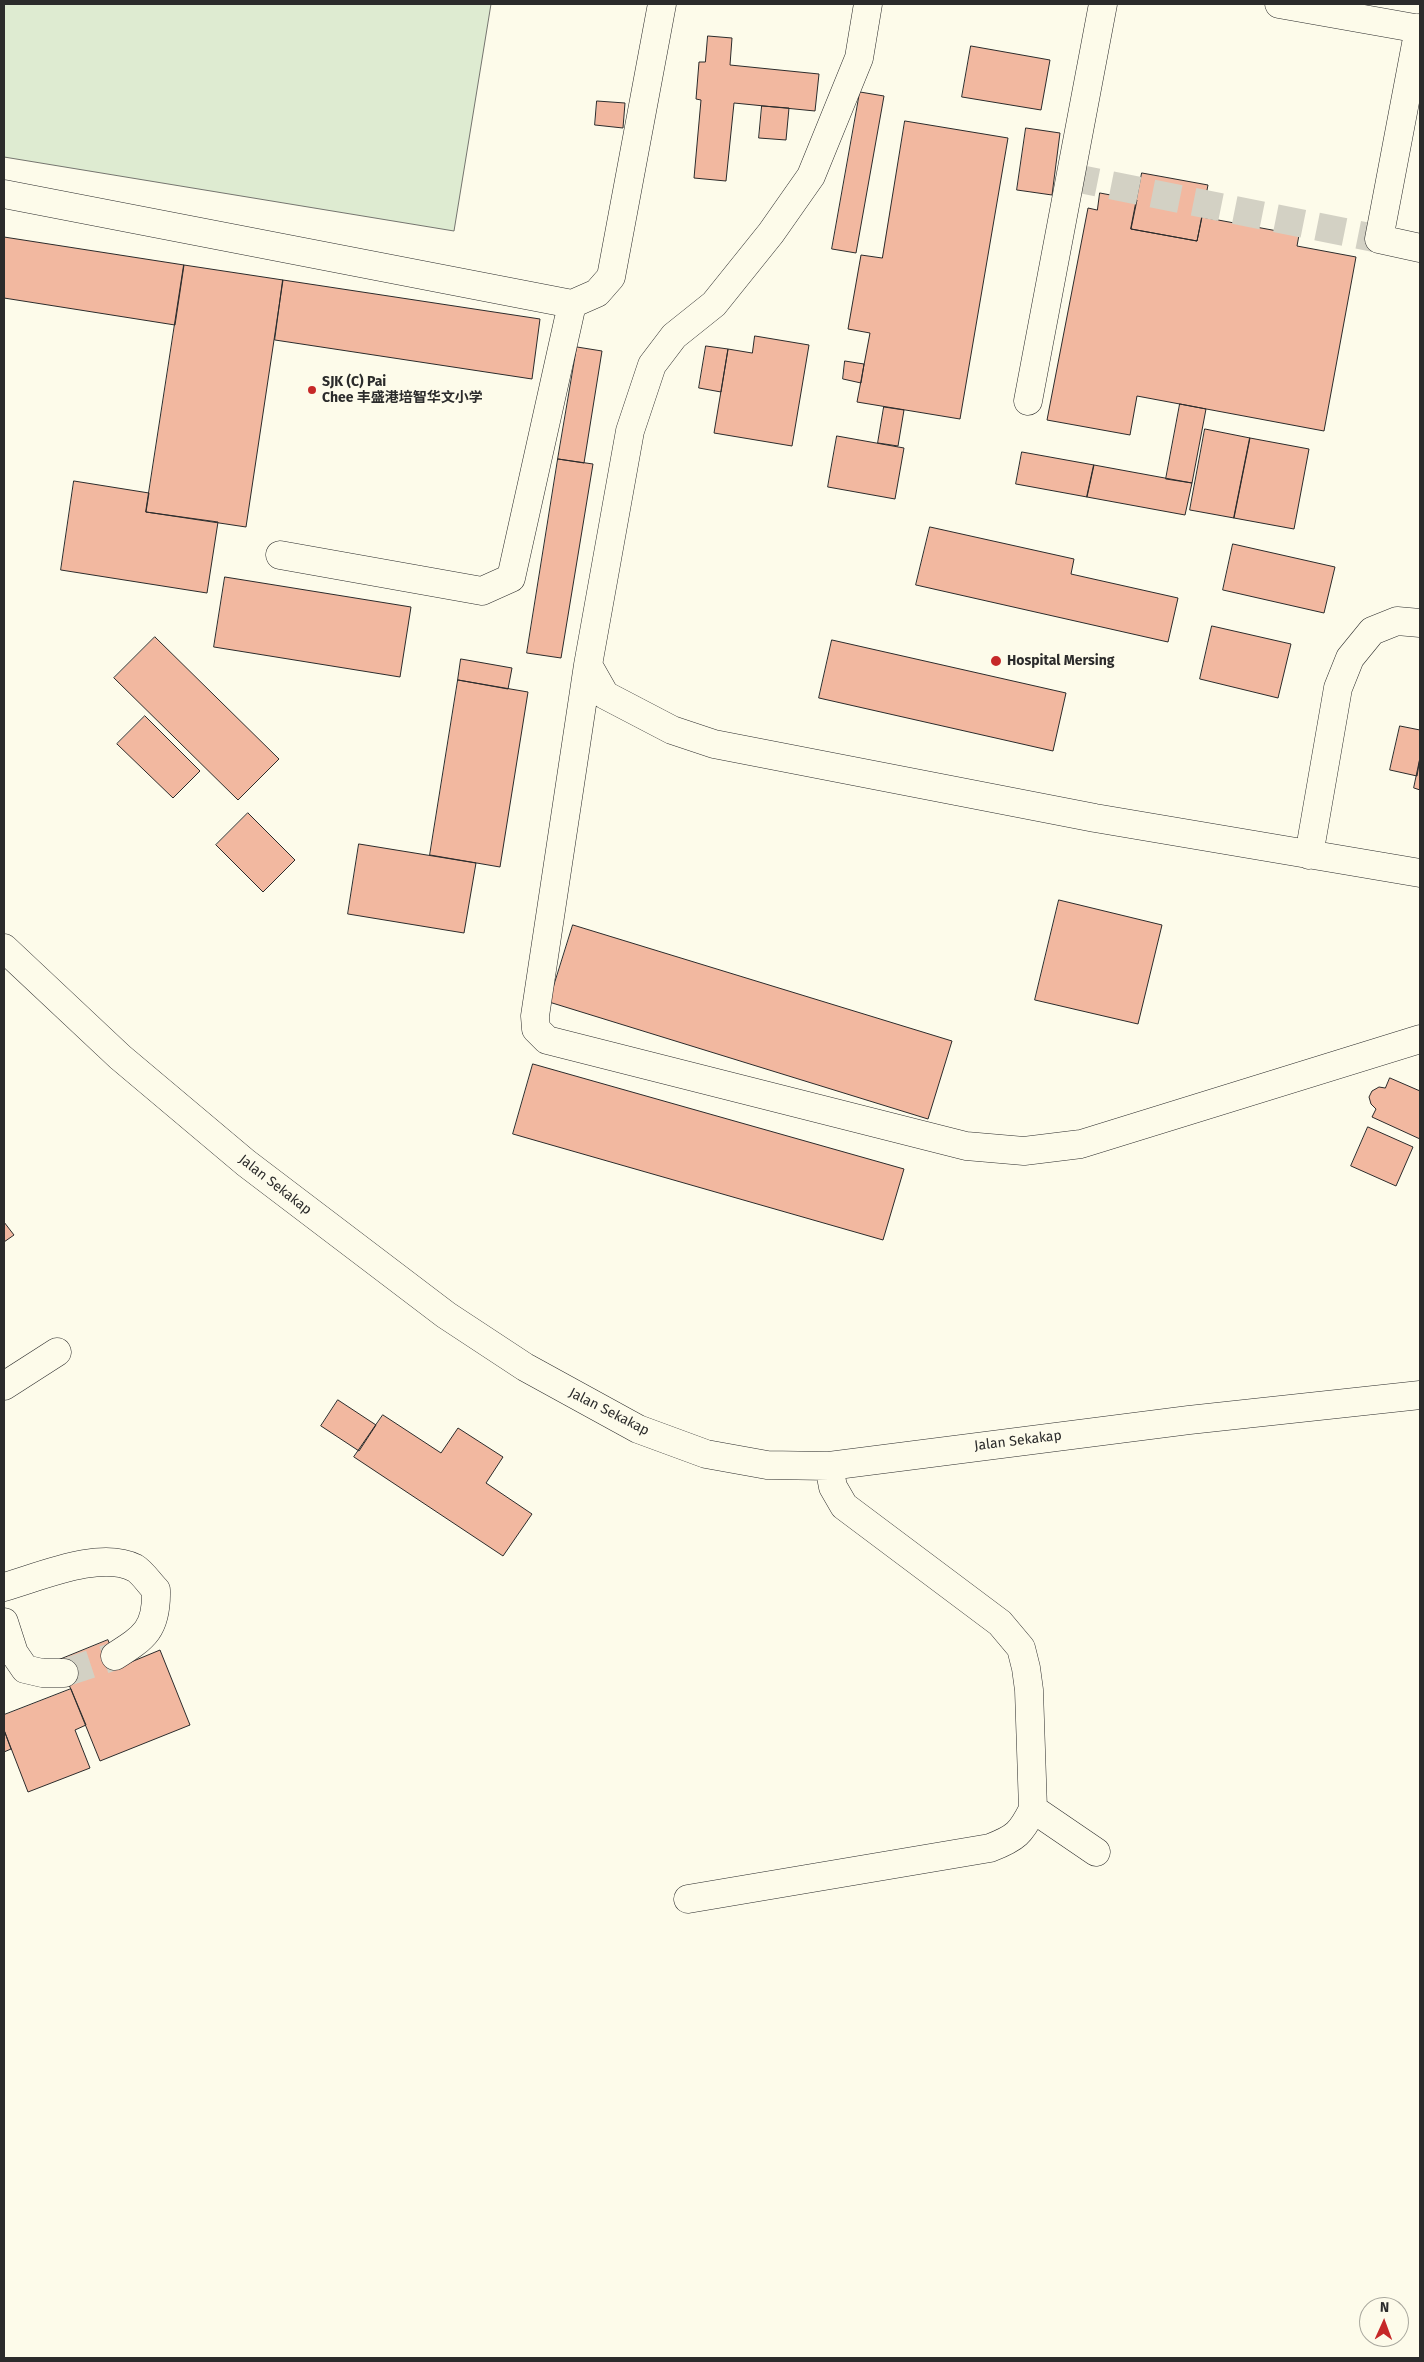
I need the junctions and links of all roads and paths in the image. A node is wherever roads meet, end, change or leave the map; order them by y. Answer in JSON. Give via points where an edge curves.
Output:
{"nodes":[{"id":1,"x":662,"y":4,"type":"edge"},
{"id":2,"x":868,"y":4,"type":"edge"},
{"id":3,"x":1103,"y":4,"type":"edge"},
{"id":4,"x":1279,"y":4,"type":"edge"},
{"id":5,"x":1420,"y":28,"type":"edge"},
{"id":6,"x":4,"y":194,"type":"edge"},
{"id":7,"x":1420,"y":248,"type":"edge"},
{"id":8,"x":572,"y":304,"type":"junction"},
{"id":9,"x":1028,"y":400,"type":"dead end"},
{"id":10,"x":280,"y":555,"type":"dead end"},
{"id":11,"x":1420,"y":622,"type":"edge"},
{"id":12,"x":588,"y":665,"type":"junction"},
{"id":13,"x":1309,"y":855,"type":"junction"},
{"id":14,"x":1420,"y":873,"type":"edge"},
{"id":15,"x":4,"y":948,"type":"edge"},
{"id":16,"x":1420,"y":1039,"type":"edge"},
{"id":17,"x":57,"y":1352,"type":"dead end"},
{"id":18,"x":4,"y":1386,"type":"edge"},
{"id":19,"x":1420,"y":1396,"type":"edge"},
{"id":20,"x":829,"y":1466,"type":"junction"},
{"id":21,"x":4,"y":1587,"type":"edge"},
{"id":22,"x":4,"y":1622,"type":"edge"},
{"id":23,"x":115,"y":1656,"type":"tunnel mouth"},
{"id":24,"x":64,"y":1673,"type":"tunnel mouth"},
{"id":25,"x":1033,"y":1808,"type":"junction"},
{"id":26,"x":1096,"y":1852,"type":"dead end"},
{"id":27,"x":688,"y":1899,"type":"dead end"}],
"edges":[{"from":1,"to":8,"type":"street","via":[[611,278],[596,293]]},
{"from":2,"to":12,"type":"street","via":[[858,58],[811,176],[771,233],[714,304],[674,336],[652,365],[630,431]]},
{"from":3,"to":9,"type":"street"},
{"from":4,"to":5,"type":"street"},
{"from":5,"to":7,"type":"street","via":[[1379,240]]},
{"from":6,"to":8,"type":"street"},
{"from":8,"to":10,"type":"street","via":[[511,578],[482,591]]},
{"from":11,"to":13,"type":"street","via":[[1397,621],[1372,632],[1350,658],[1338,688]]},
{"from":12,"to":13,"type":"street","via":[[605,695],[672,730],[714,744],[1095,818]]},
{"from":12,"to":16,"type":"street","via":[[535,1016],[536,1029],[547,1040],[966,1146],[1024,1151],[1081,1144]]},
{"from":13,"to":14,"type":"street"},
{"from":15,"to":20,"type":"street","name":"Jalan Sekakap","via":[[120,1057],[246,1164],[446,1315],[525,1367],[638,1430],[706,1454],[767,1465]]},
{"from":17,"to":18,"type":"street"},
{"from":19,"to":20,"type":"street","name":"Jalan Sekakap","via":[[1189,1420]]},
{"from":20,"to":25,"type":"street","via":[[832,1487],[844,1506],[1000,1623],[1021,1648],[1030,1690]]},
{"from":21,"to":23,"type":"street","via":[[107,1561],[136,1568],[156,1590],[157,1610],[143,1638]]},
{"from":22,"to":24,"type":"street","via":[[14,1653],[25,1669]]},
{"from":25,"to":26,"type":"street"},
{"from":25,"to":27,"type":"street","via":[[1023,1830],[1010,1840],[990,1848]]}]}
